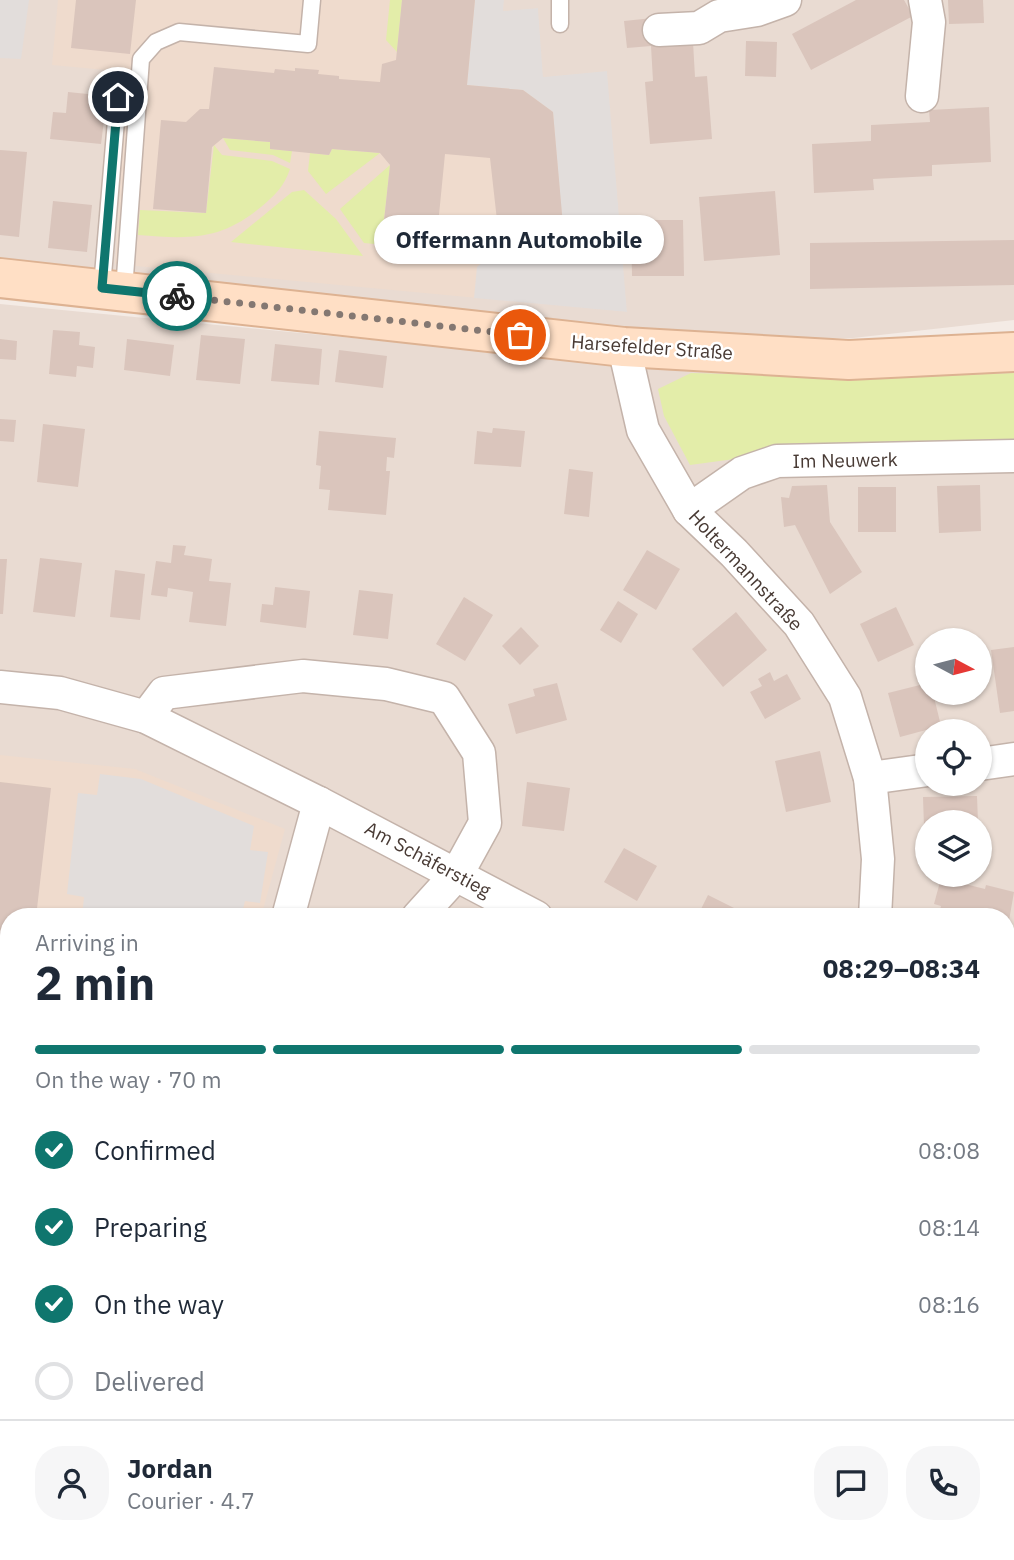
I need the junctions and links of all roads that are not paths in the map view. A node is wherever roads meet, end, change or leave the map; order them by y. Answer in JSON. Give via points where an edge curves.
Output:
{"nodes":[{"id":1,"x":312,"y":0,"type":"edge"},
{"id":2,"x":560,"y":0,"type":"edge"},
{"id":3,"x":925,"y":0,"type":"edge"},
{"id":4,"x":781,"y":1,"type":"edge"},
{"id":5,"x":560,"y":24,"type":"dead end"},
{"id":6,"x":659,"y":30,"type":"dead end"},
{"id":7,"x":922,"y":96,"type":"dead end"},
{"id":8,"x":118,"y":97,"type":"dead end"},
{"id":9,"x":0,"y":278,"type":"edge"},
{"id":10,"x":113,"y":289,"type":"junction"},
{"id":11,"x":624,"y":347,"type":"junction"},
{"id":12,"x":1014,"y":352,"type":"edge"},
{"id":13,"x":1014,"y":456,"type":"edge"},
{"id":14,"x":689,"y":510,"type":"junction"},
{"id":15,"x":0,"y":687,"type":"edge"},
{"id":16,"x":146,"y":717,"type":"junction"},
{"id":17,"x":1014,"y":759,"type":"edge"},
{"id":18,"x":992,"y":762,"type":"edge"},
{"id":19,"x":915,"y":772,"type":"edge"},
{"id":20,"x":870,"y":778,"type":"junction"},
{"id":21,"x":319,"y":803,"type":"junction"},
{"id":22,"x":457,"y":874,"type":"junction"},
{"id":23,"x":290,"y":908,"type":"edge"},
{"id":24,"x":426,"y":908,"type":"edge"},
{"id":25,"x":519,"y":908,"type":"edge"},
{"id":26,"x":875,"y":908,"type":"edge"}],
"edges":[{"from":1,"to":10,"type":"lane","via":[[308,44],[179,32],[156,42],[141,59]]},
{"from":2,"to":5,"type":"lane"},
{"from":3,"to":7,"type":"street","via":[[929,22]]},
{"from":4,"to":6,"type":"street","via":[[719,16],[699,28]]},
{"from":8,"to":10,"type":"lane"},
{"from":9,"to":10,"type":"main road","name":"Harsefelder Straße"},
{"from":10,"to":11,"type":"main road","name":"Harsefelder Straße"},
{"from":11,"to":12,"type":"main road","name":"Harsefelder Straße","via":[[849,360]]},
{"from":11,"to":14,"type":"street","name":"Holtermannstraße","via":[[643,430]]},
{"from":13,"to":14,"type":"street","name":"Im Neuwerk","via":[[777,461],[742,473]]},
{"from":14,"to":20,"type":"street","name":"Holtermannstraße","via":[[734,553],[812,642],[845,697]]},
{"from":15,"to":16,"type":"street","name":"Am Schäferstieg","via":[[60,693]]},
{"from":16,"to":21,"type":"street","name":"Am Schäferstieg"},
{"from":16,"to":22,"type":"street","via":[[164,694],[303,676],[386,684],[444,698],[479,753],[485,823]]},
{"from":17,"to":18,"type":"street"},
{"from":19,"to":20,"type":"street"},
{"from":20,"to":26,"type":"street","name":"Holtermannstraße","via":[[878,859]]},
{"from":21,"to":22,"type":"street","name":"Am Schäferstieg"},
{"from":21,"to":23,"type":"street"},
{"from":22,"to":24,"type":"street"},
{"from":22,"to":25,"type":"street","name":"Am Schäferstieg"}]}
